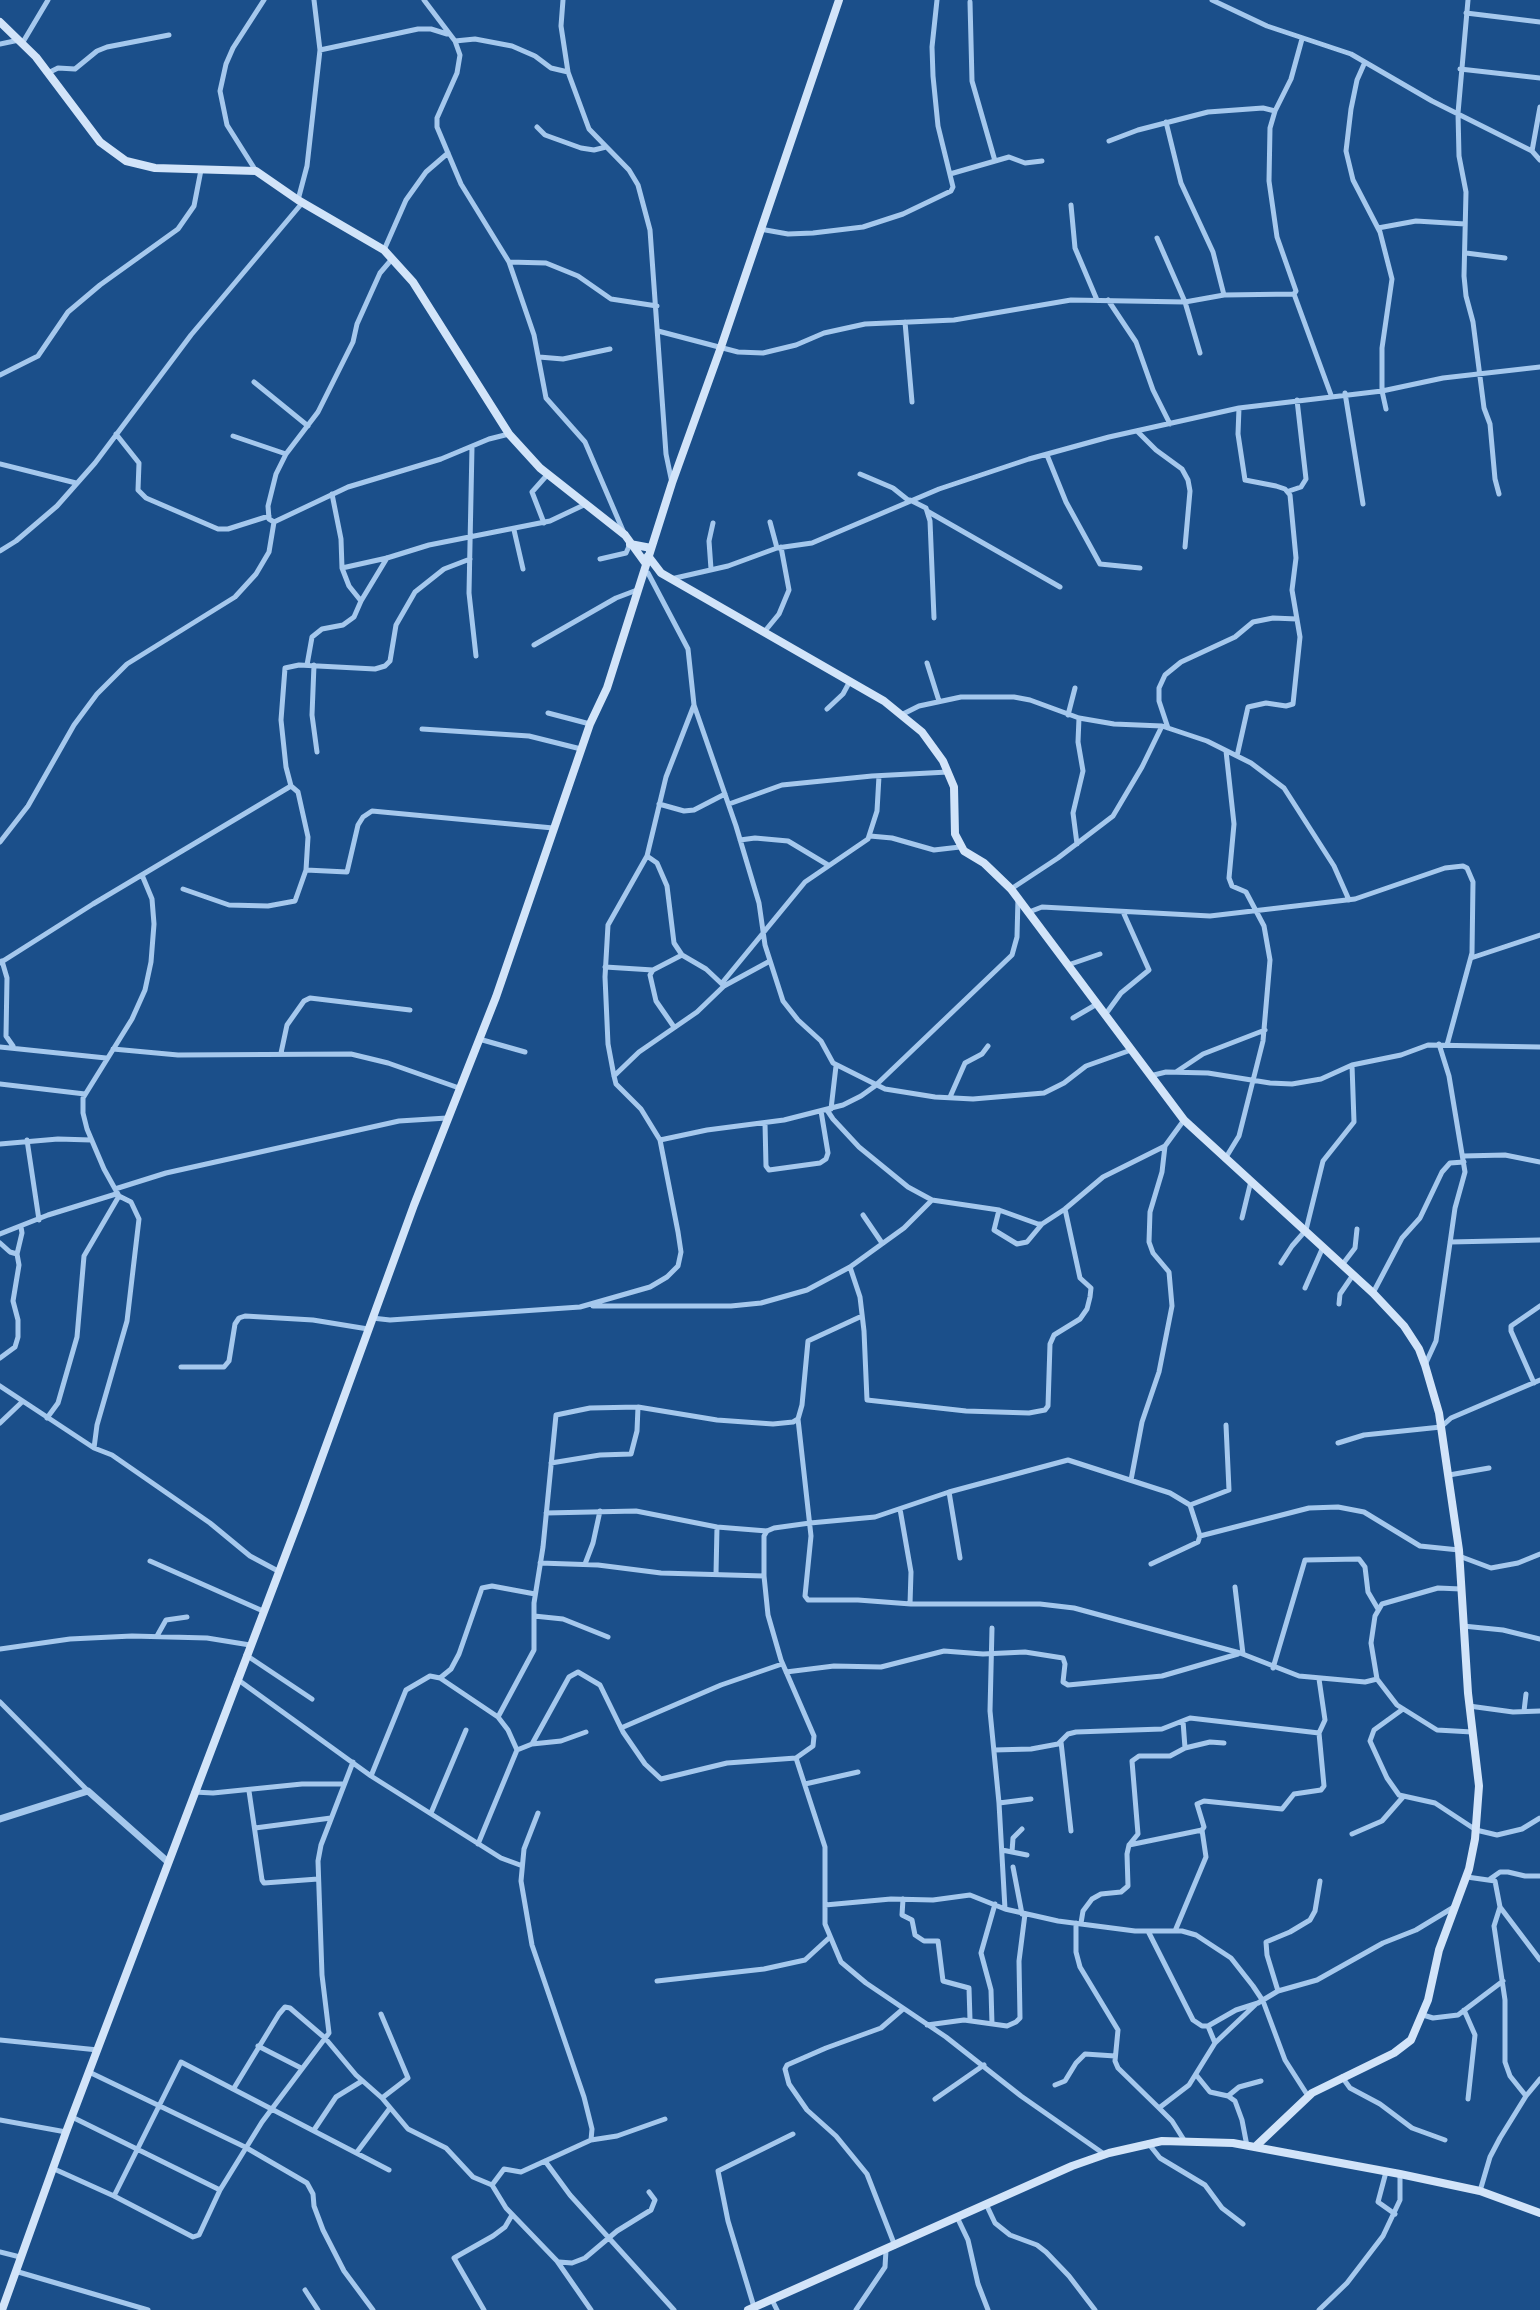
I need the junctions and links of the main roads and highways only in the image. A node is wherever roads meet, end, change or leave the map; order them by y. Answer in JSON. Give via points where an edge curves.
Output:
{"nodes":[{"id":1,"x":839,"y":0,"type":"edge"},
{"id":2,"x":0,"y":22,"type":"edge"},
{"id":3,"x":630,"y":544,"type":"junction"},
{"id":4,"x":648,"y":556,"type":"junction"},
{"id":5,"x":645,"y":573,"type":"junction"},
{"id":6,"x":661,"y":573,"type":"junction"},
{"id":7,"x":1271,"y":2131,"type":"junction"},
{"id":8,"x":1255,"y":2148,"type":"junction"},
{"id":9,"x":1268,"y":2150,"type":"junction"},
{"id":10,"x":1540,"y":2213,"type":"edge"},
{"id":11,"x":751,"y":2309,"type":"edge"},
{"id":12,"x":2,"y":2310,"type":"edge"}],
"edges":[{"from":1,"to":4,"type":"main road"},
{"from":2,"to":3,"type":"main road","via":[[21,40],[100,142],[126,161],[155,168],[256,171],[384,250],[429,305],[509,434],[548,474],[625,535]]},
{"from":3,"to":4,"type":"main road"},
{"from":3,"to":4,"type":"main road"},
{"from":4,"to":5,"type":"main road"},
{"from":4,"to":6,"type":"main road"},
{"from":5,"to":6,"type":"main road"},
{"from":5,"to":12,"type":"main road","via":[[524,918],[52,2168]]},
{"from":6,"to":7,"type":"main road","via":[[850,681],[903,714],[922,732],[948,772],[955,796],[955,834],[960,847],[1011,889],[1184,1120],[1373,1293],[1404,1326],[1425,1365],[1449,1475],[1479,1786],[1467,1877],[1439,1950],[1418,2030],[1402,2048],[1308,2096]]},
{"from":7,"to":8,"type":"main road"},
{"from":7,"to":9,"type":"main road"},
{"from":8,"to":9,"type":"main road"},
{"from":8,"to":11,"type":"main road","via":[[1212,2140],[1184,2140],[1148,2143],[1104,2154]]},
{"from":9,"to":10,"type":"main road","via":[[1480,2191]]}]}
